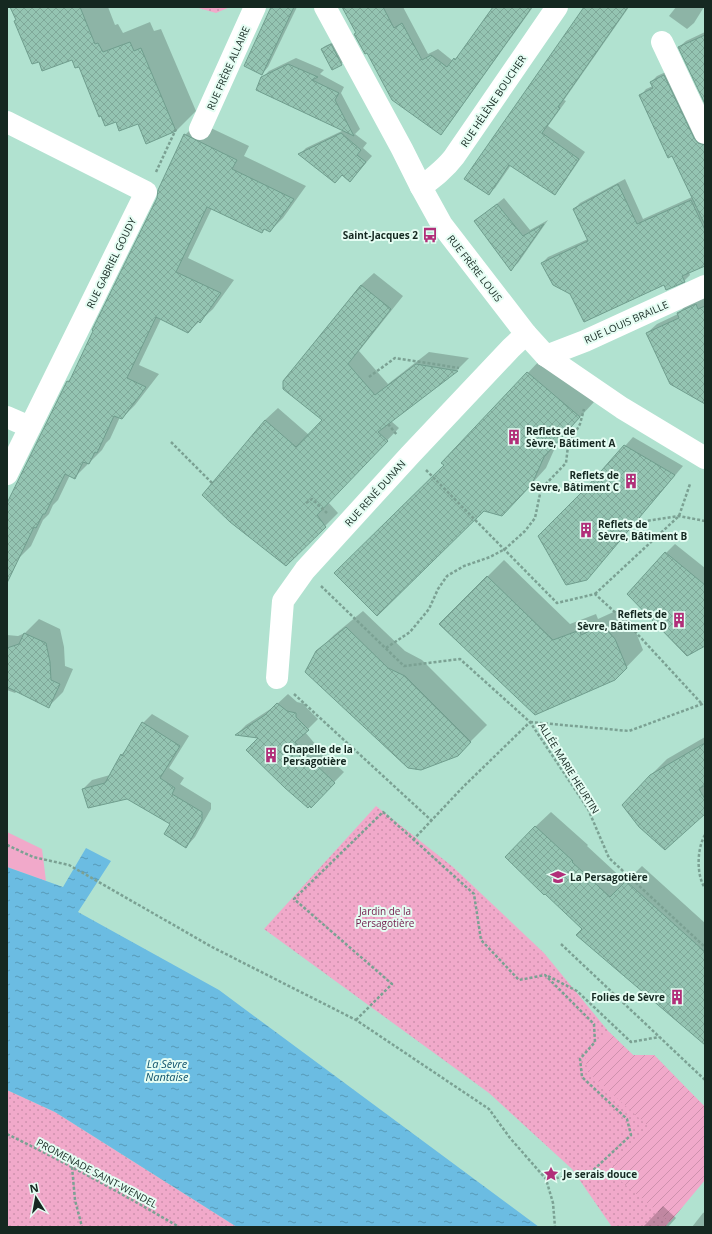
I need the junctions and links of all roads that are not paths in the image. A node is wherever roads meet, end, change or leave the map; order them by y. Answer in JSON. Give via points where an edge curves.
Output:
{"nodes":[{"id":1,"x":255,"y":7,"type":"edge"},
{"id":2,"x":325,"y":7,"type":"edge"},
{"id":3,"x":557,"y":7,"type":"edge"},
{"id":4,"x":662,"y":42,"type":"dead end"},
{"id":5,"x":7,"y":122,"type":"edge"},
{"id":6,"x":200,"y":129,"type":"dead end"},
{"id":7,"x":705,"y":133,"type":"edge"},
{"id":8,"x":420,"y":187,"type":"junction"},
{"id":9,"x":705,"y":286,"type":"edge"},
{"id":10,"x":526,"y":334,"type":"junction"},
{"id":11,"x":546,"y":356,"type":"junction"},
{"id":12,"x":7,"y":417,"type":"edge"},
{"id":13,"x":30,"y":427,"type":"junction"},
{"id":14,"x":705,"y":458,"type":"edge"},
{"id":15,"x":7,"y":474,"type":"edge"},
{"id":16,"x":277,"y":678,"type":"road end"}],
"edges":[{"from":1,"to":6,"type":"street","name":"RUE FRÈRE ALLAIRE"},
{"from":2,"to":8,"type":"street","name":"RUE FRÈRE LOUIS"},
{"from":3,"to":8,"type":"street","name":"RUE HÉLÈNE BOUCHER","via":[[454,157],[436,176]]},
{"from":4,"to":7,"type":"street"},
{"from":5,"to":13,"type":"street","name":"RUE GABRIEL GOUDY","via":[[146,192]]},
{"from":8,"to":10,"type":"street","name":"RUE FRÈRE LOUIS","via":[[442,225]]},
{"from":9,"to":11,"type":"street","name":"RUE LOUIS BRAILLE"},
{"from":10,"to":11,"type":"street","name":"RUE FRÈRE LOUIS"},
{"from":10,"to":16,"type":"street","name":"RUE RENÉ DUNAN","via":[[406,448],[305,570],[283,601]]},
{"from":11,"to":14,"type":"street","name":"RUE FRÈRE LOUIS","via":[[622,408]]},
{"from":12,"to":13,"type":"street"},
{"from":13,"to":15,"type":"street","name":"RUE GABRIEL GOUDY"}]}
